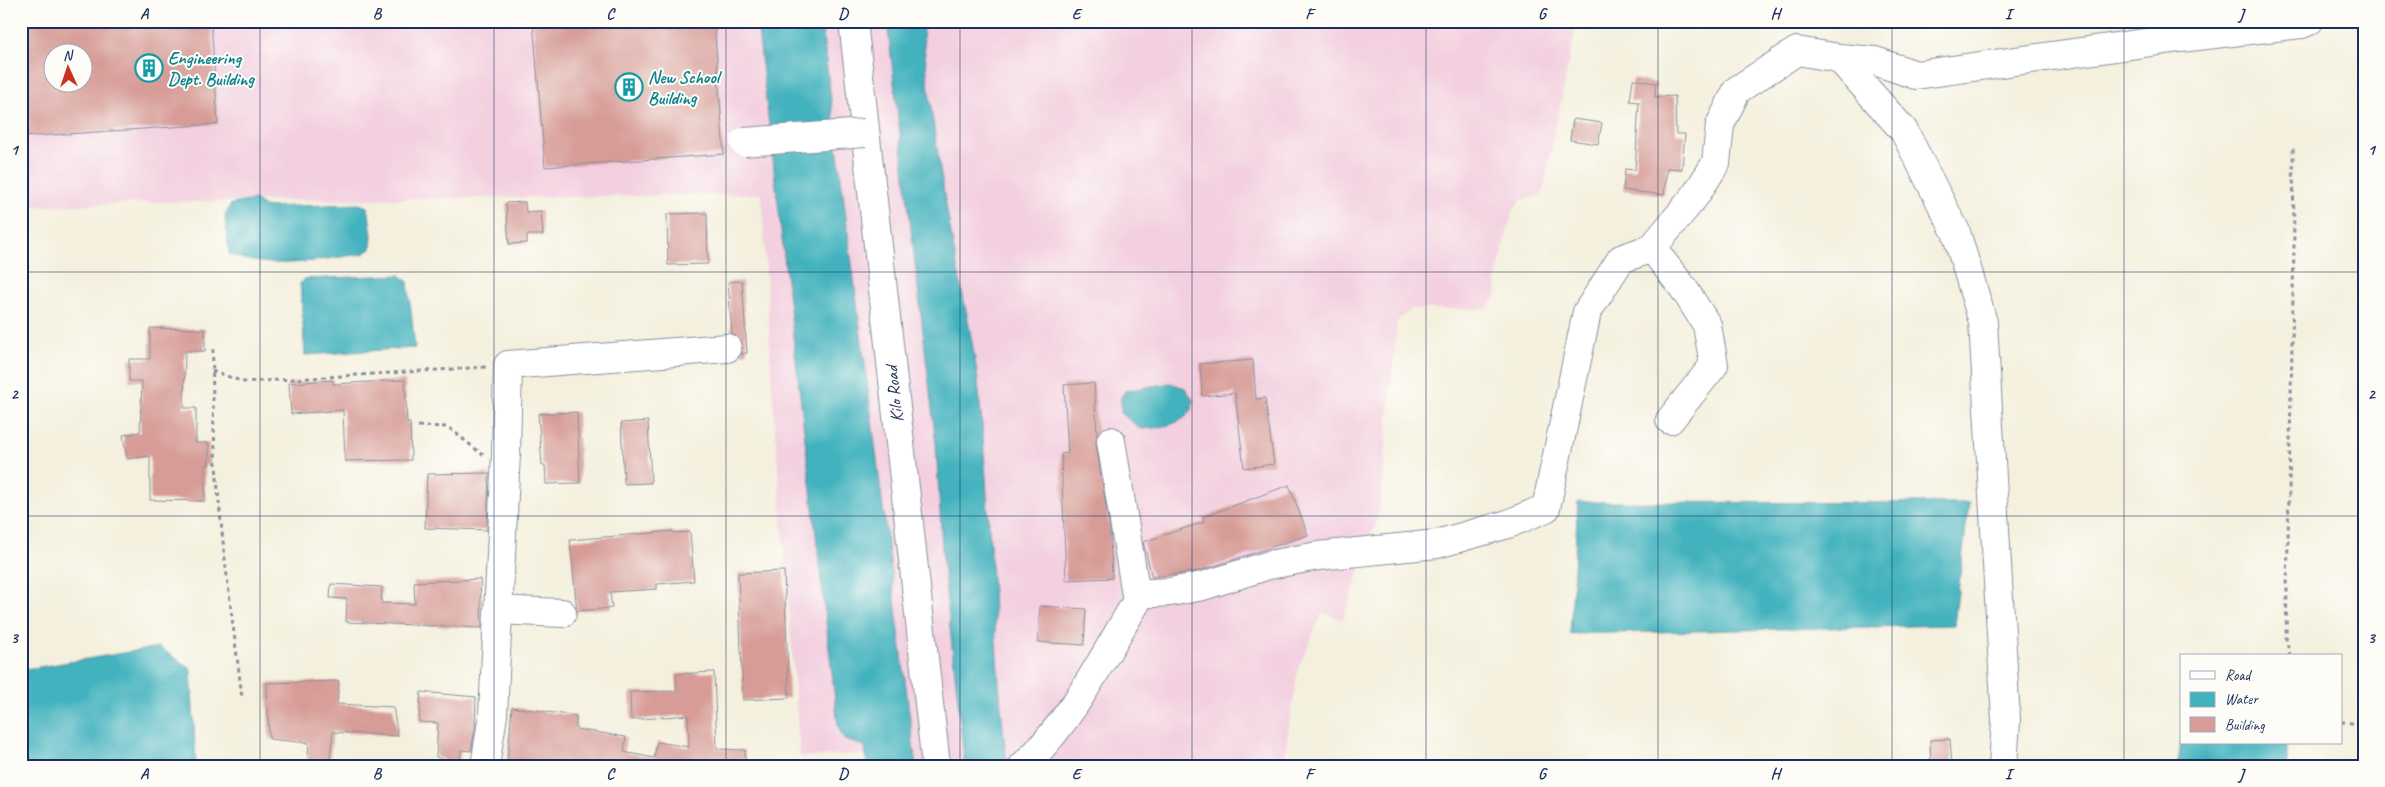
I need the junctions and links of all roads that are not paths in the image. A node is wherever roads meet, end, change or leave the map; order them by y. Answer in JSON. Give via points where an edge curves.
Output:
{"nodes":[{"id":1,"x":853,"y":21,"type":"edge"},
{"id":2,"x":870,"y":21,"type":"edge"},
{"id":3,"x":2309,"y":21,"type":"edge"},
{"id":4,"x":1839,"y":58,"type":"junction"},
{"id":5,"x":865,"y":133,"type":"junction"},
{"id":6,"x":744,"y":142,"type":"dead end"},
{"id":7,"x":1652,"y":248,"type":"junction"},
{"id":8,"x":727,"y":348,"type":"dead end"},
{"id":9,"x":1670,"y":420,"type":"dead end"},
{"id":10,"x":1111,"y":441,"type":"dead end"},
{"id":11,"x":1136,"y":594,"type":"junction"},
{"id":12,"x":498,"y":610,"type":"junction"},
{"id":13,"x":562,"y":613,"type":"dead end"},
{"id":14,"x":485,"y":766,"type":"edge"},
{"id":15,"x":936,"y":766,"type":"edge"},
{"id":16,"x":950,"y":766,"type":"edge"},
{"id":17,"x":1023,"y":766,"type":"edge"},
{"id":18,"x":2004,"y":766,"type":"edge"}],
"edges":[{"from":1,"to":5,"type":"street","name":"Kilo Road"},
{"from":2,"to":16,"type":"street","name":"Kilo Road"},
{"from":3,"to":4,"type":"street","via":[[1916,76],[1875,60]]},
{"from":4,"to":7,"type":"street","via":[[1797,51],[1737,90],[1720,125],[1716,163],[1696,196]]},
{"from":4,"to":18,"type":"street","via":[[1904,131],[1956,232],[1983,322],[2006,720]]},
{"from":5,"to":6,"type":"street","bridge":true},
{"from":5,"to":15,"type":"street","name":"Kilo Road"},
{"from":7,"to":9,"type":"street","via":[[1707,325],[1714,365]]},
{"from":7,"to":11,"type":"street","via":[[1621,259],[1587,312],[1546,508],[1508,524],[1437,544],[1318,556],[1269,565],[1203,586]]},
{"from":8,"to":12,"type":"street","via":[[508,365]]},
{"from":10,"to":11,"type":"street"},
{"from":11,"to":17,"type":"street","via":[[1137,601],[1067,715]]},
{"from":12,"to":13,"type":"street"},
{"from":12,"to":14,"type":"street","via":[[493,715]]}]}
